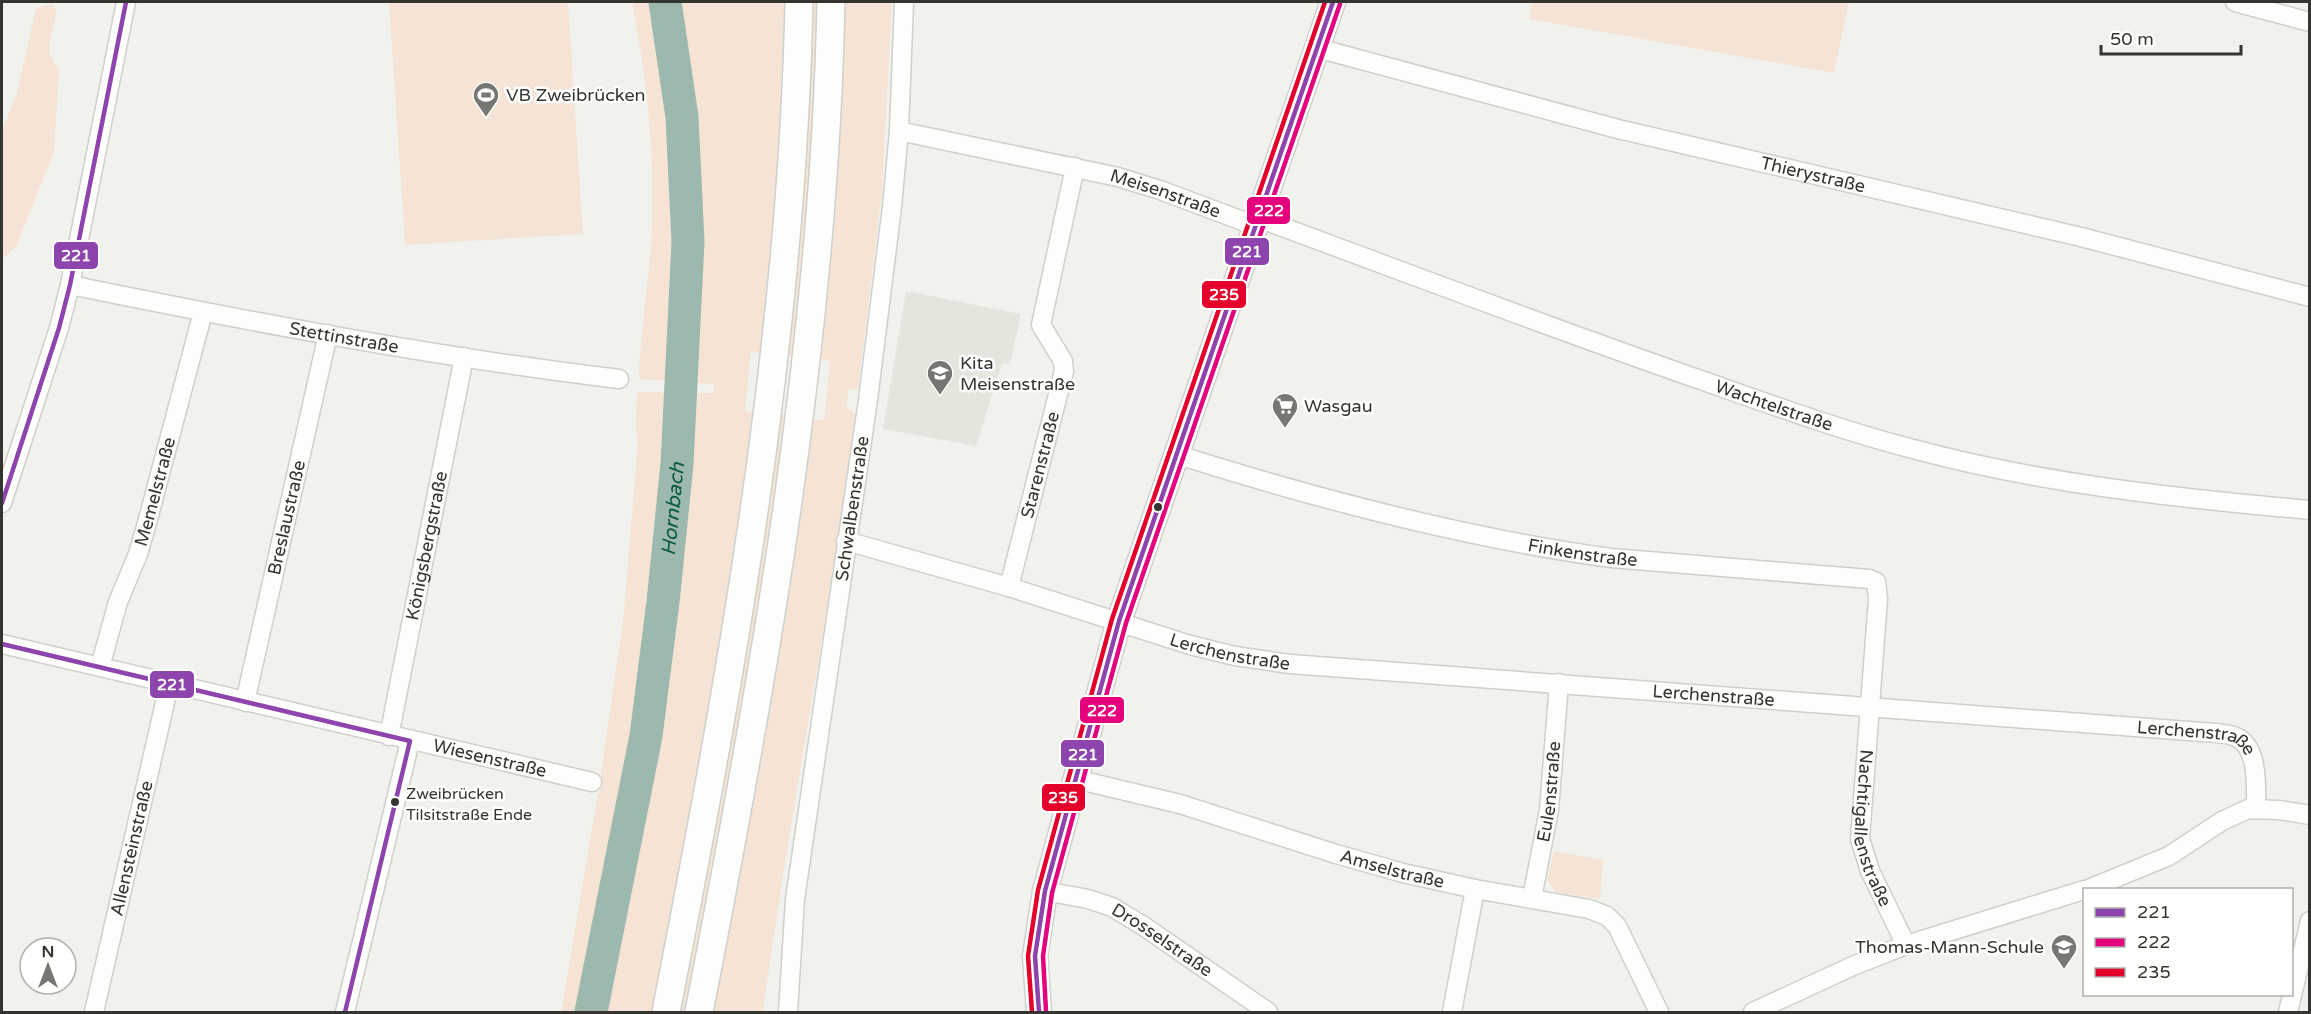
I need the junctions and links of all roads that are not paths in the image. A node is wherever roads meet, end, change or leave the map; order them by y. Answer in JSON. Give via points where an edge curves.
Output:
{"nodes":[{"id":1,"x":126,"y":2,"type":"edge"},
{"id":2,"x":799,"y":2,"type":"edge"},
{"id":3,"x":831,"y":2,"type":"edge"},
{"id":4,"x":904,"y":2,"type":"edge"},
{"id":5,"x":1333,"y":2,"type":"edge"},
{"id":6,"x":2235,"y":2,"type":"edge"},
{"id":7,"x":2310,"y":22,"type":"edge"},
{"id":8,"x":1317,"y":48,"type":"junction"},
{"id":9,"x":899,"y":131,"type":"junction"},
{"id":10,"x":1075,"y":167,"type":"junction"},
{"id":11,"x":1257,"y":222,"type":"junction"},
{"id":12,"x":70,"y":285,"type":"junction"},
{"id":13,"x":2310,"y":297,"type":"edge"},
{"id":14,"x":203,"y":312,"type":"junction"},
{"id":15,"x":328,"y":334,"type":"junction"},
{"id":16,"x":464,"y":357,"type":"junction"},
{"id":17,"x":619,"y":379,"type":"dead end"},
{"id":18,"x":1175,"y":454,"type":"junction"},
{"id":19,"x":2,"y":503,"type":"edge"},
{"id":20,"x":2310,"y":510,"type":"edge"},
{"id":21,"x":846,"y":541,"type":"junction"},
{"id":22,"x":1010,"y":587,"type":"junction"},
{"id":23,"x":1119,"y":621,"type":"junction"},
{"id":24,"x":2,"y":644,"type":"edge"},
{"id":25,"x":100,"y":667,"type":"junction"},
{"id":26,"x":1559,"y":683,"type":"junction"},
{"id":27,"x":169,"y":685,"type":"junction"},
{"id":28,"x":245,"y":702,"type":"junction"},
{"id":29,"x":1871,"y":708,"type":"junction"},
{"id":30,"x":389,"y":736,"type":"junction"},
{"id":31,"x":410,"y":741,"type":"junction"},
{"id":32,"x":1075,"y":779,"type":"junction"},
{"id":33,"x":592,"y":782,"type":"dead end"},
{"id":34,"x":2256,"y":808,"type":"junction"},
{"id":35,"x":2310,"y":815,"type":"edge"},
{"id":36,"x":2090,"y":888,"type":"edge"},
{"id":37,"x":1475,"y":889,"type":"junction"},
{"id":38,"x":1045,"y":891,"type":"junction"},
{"id":39,"x":2083,"y":891,"type":"edge"},
{"id":40,"x":1532,"y":898,"type":"junction"},
{"id":41,"x":2310,"y":921,"type":"edge"},
{"id":42,"x":1906,"y":945,"type":"junction"},
{"id":43,"x":2293,"y":991,"type":"edge"},
{"id":44,"x":2292,"y":996,"type":"edge"},
{"id":45,"x":94,"y":1012,"type":"edge"},
{"id":46,"x":345,"y":1012,"type":"edge"},
{"id":47,"x":666,"y":1012,"type":"edge"},
{"id":48,"x":699,"y":1012,"type":"edge"},
{"id":49,"x":788,"y":1012,"type":"edge"},
{"id":50,"x":1039,"y":1012,"type":"edge"},
{"id":51,"x":1268,"y":1012,"type":"edge"},
{"id":52,"x":1452,"y":1012,"type":"edge"},
{"id":53,"x":1659,"y":1012,"type":"edge"},
{"id":54,"x":1753,"y":1012,"type":"edge"},
{"id":55,"x":2288,"y":1012,"type":"edge"}],
"edges":[{"from":1,"to":12,"type":"street"},
{"from":2,"to":47,"type":"highway","via":[[794,141],[775,355],[717,740]]},
{"from":3,"to":48,"type":"highway","via":[[825,147],[801,417],[746,769]]},
{"from":4,"to":9,"type":"street","name":"Schwalbenstraße"},
{"from":5,"to":8,"type":"main road"},
{"from":6,"to":7,"type":"street"},
{"from":8,"to":11,"type":"main road"},
{"from":8,"to":13,"type":"street","name":"Thierystraße","via":[[1618,129],[2081,237]]},
{"from":9,"to":10,"type":"street","name":"Meisenstraße"},
{"from":9,"to":21,"type":"street","name":"Schwalbenstraße","via":[[868,400]]},
{"from":10,"to":11,"type":"street","name":"Meisenstraße"},
{"from":10,"to":22,"type":"street","name":"Starenstraße","via":[[1041,324],[1063,361],[1064,371]]},
{"from":11,"to":18,"type":"main road"},
{"from":11,"to":20,"type":"street","name":"Wachtelstraße","via":[[1810,418],[1914,449],[2128,492]]},
{"from":12,"to":14,"type":"street","name":"Stettinstraße"},
{"from":12,"to":19,"type":"street"},
{"from":14,"to":15,"type":"street","name":"Stettinstraße"},
{"from":14,"to":25,"type":"street","name":"Memelstraße","via":[[147,523],[118,602]]},
{"from":15,"to":16,"type":"street","name":"Stettinstraße"},
{"from":15,"to":28,"type":"street","name":"Breslaustraße"},
{"from":16,"to":17,"type":"street","name":"Stettinstraße"},
{"from":16,"to":30,"type":"street","name":"Königsbergstraße"},
{"from":18,"to":23,"type":"main road"},
{"from":18,"to":29,"type":"street","name":"Finkenstraße","via":[[1413,520],[1576,554],[1869,579],[1876,582],[1878,599]]},
{"from":21,"to":22,"type":"street"},
{"from":21,"to":49,"type":"street","name":"Schwalbenstraße","via":[[795,899]]},
{"from":22,"to":23,"type":"street"},
{"from":23,"to":26,"type":"street","name":"Lerchenstraße","via":[[1190,645],[1290,664]]},
{"from":23,"to":32,"type":"main road"},
{"from":24,"to":25,"type":"street","name":"Wiesenstraße"},
{"from":25,"to":27,"type":"street","name":"Wiesenstraße"},
{"from":26,"to":29,"type":"street","name":"Lerchenstraße"},
{"from":26,"to":40,"type":"street","name":"Eulenstraße","via":[[1549,810]]},
{"from":27,"to":28,"type":"street","name":"Wiesenstraße"},
{"from":27,"to":45,"type":"street","name":"Allensteinstraße"},
{"from":28,"to":30,"type":"street","name":"Wiesenstraße"},
{"from":29,"to":34,"type":"street","name":"Lerchenstraße","via":[[2236,737],[2248,749],[2253,762]]},
{"from":29,"to":42,"type":"street","name":"Nachtigallenstraße","via":[[1860,839],[1870,871]]},
{"from":30,"to":31,"type":"street","name":"Wiesenstraße"},
{"from":31,"to":33,"type":"street","name":"Wiesenstraße"},
{"from":31,"to":46,"type":"street"},
{"from":32,"to":37,"type":"street","name":"Amselstraße","via":[[1180,804],[1336,854]]},
{"from":32,"to":38,"type":"main road"},
{"from":34,"to":35,"type":"street"},
{"from":34,"to":36,"type":"street","via":[[2222,821],[2169,856]]},
{"from":37,"to":40,"type":"street","name":"Amselstraße"},
{"from":37,"to":52,"type":"street"},
{"from":38,"to":50,"type":"main road","via":[[1035,956]]},
{"from":38,"to":51,"type":"street","name":"Drosselstraße","via":[[1112,908]]},
{"from":39,"to":42,"type":"street"},
{"from":40,"to":53,"type":"street","name":"Amselstraße","via":[[1607,916],[1617,926]]},
{"from":41,"to":43,"type":"street"},
{"from":42,"to":54,"type":"street"},
{"from":44,"to":55,"type":"street"}]}
